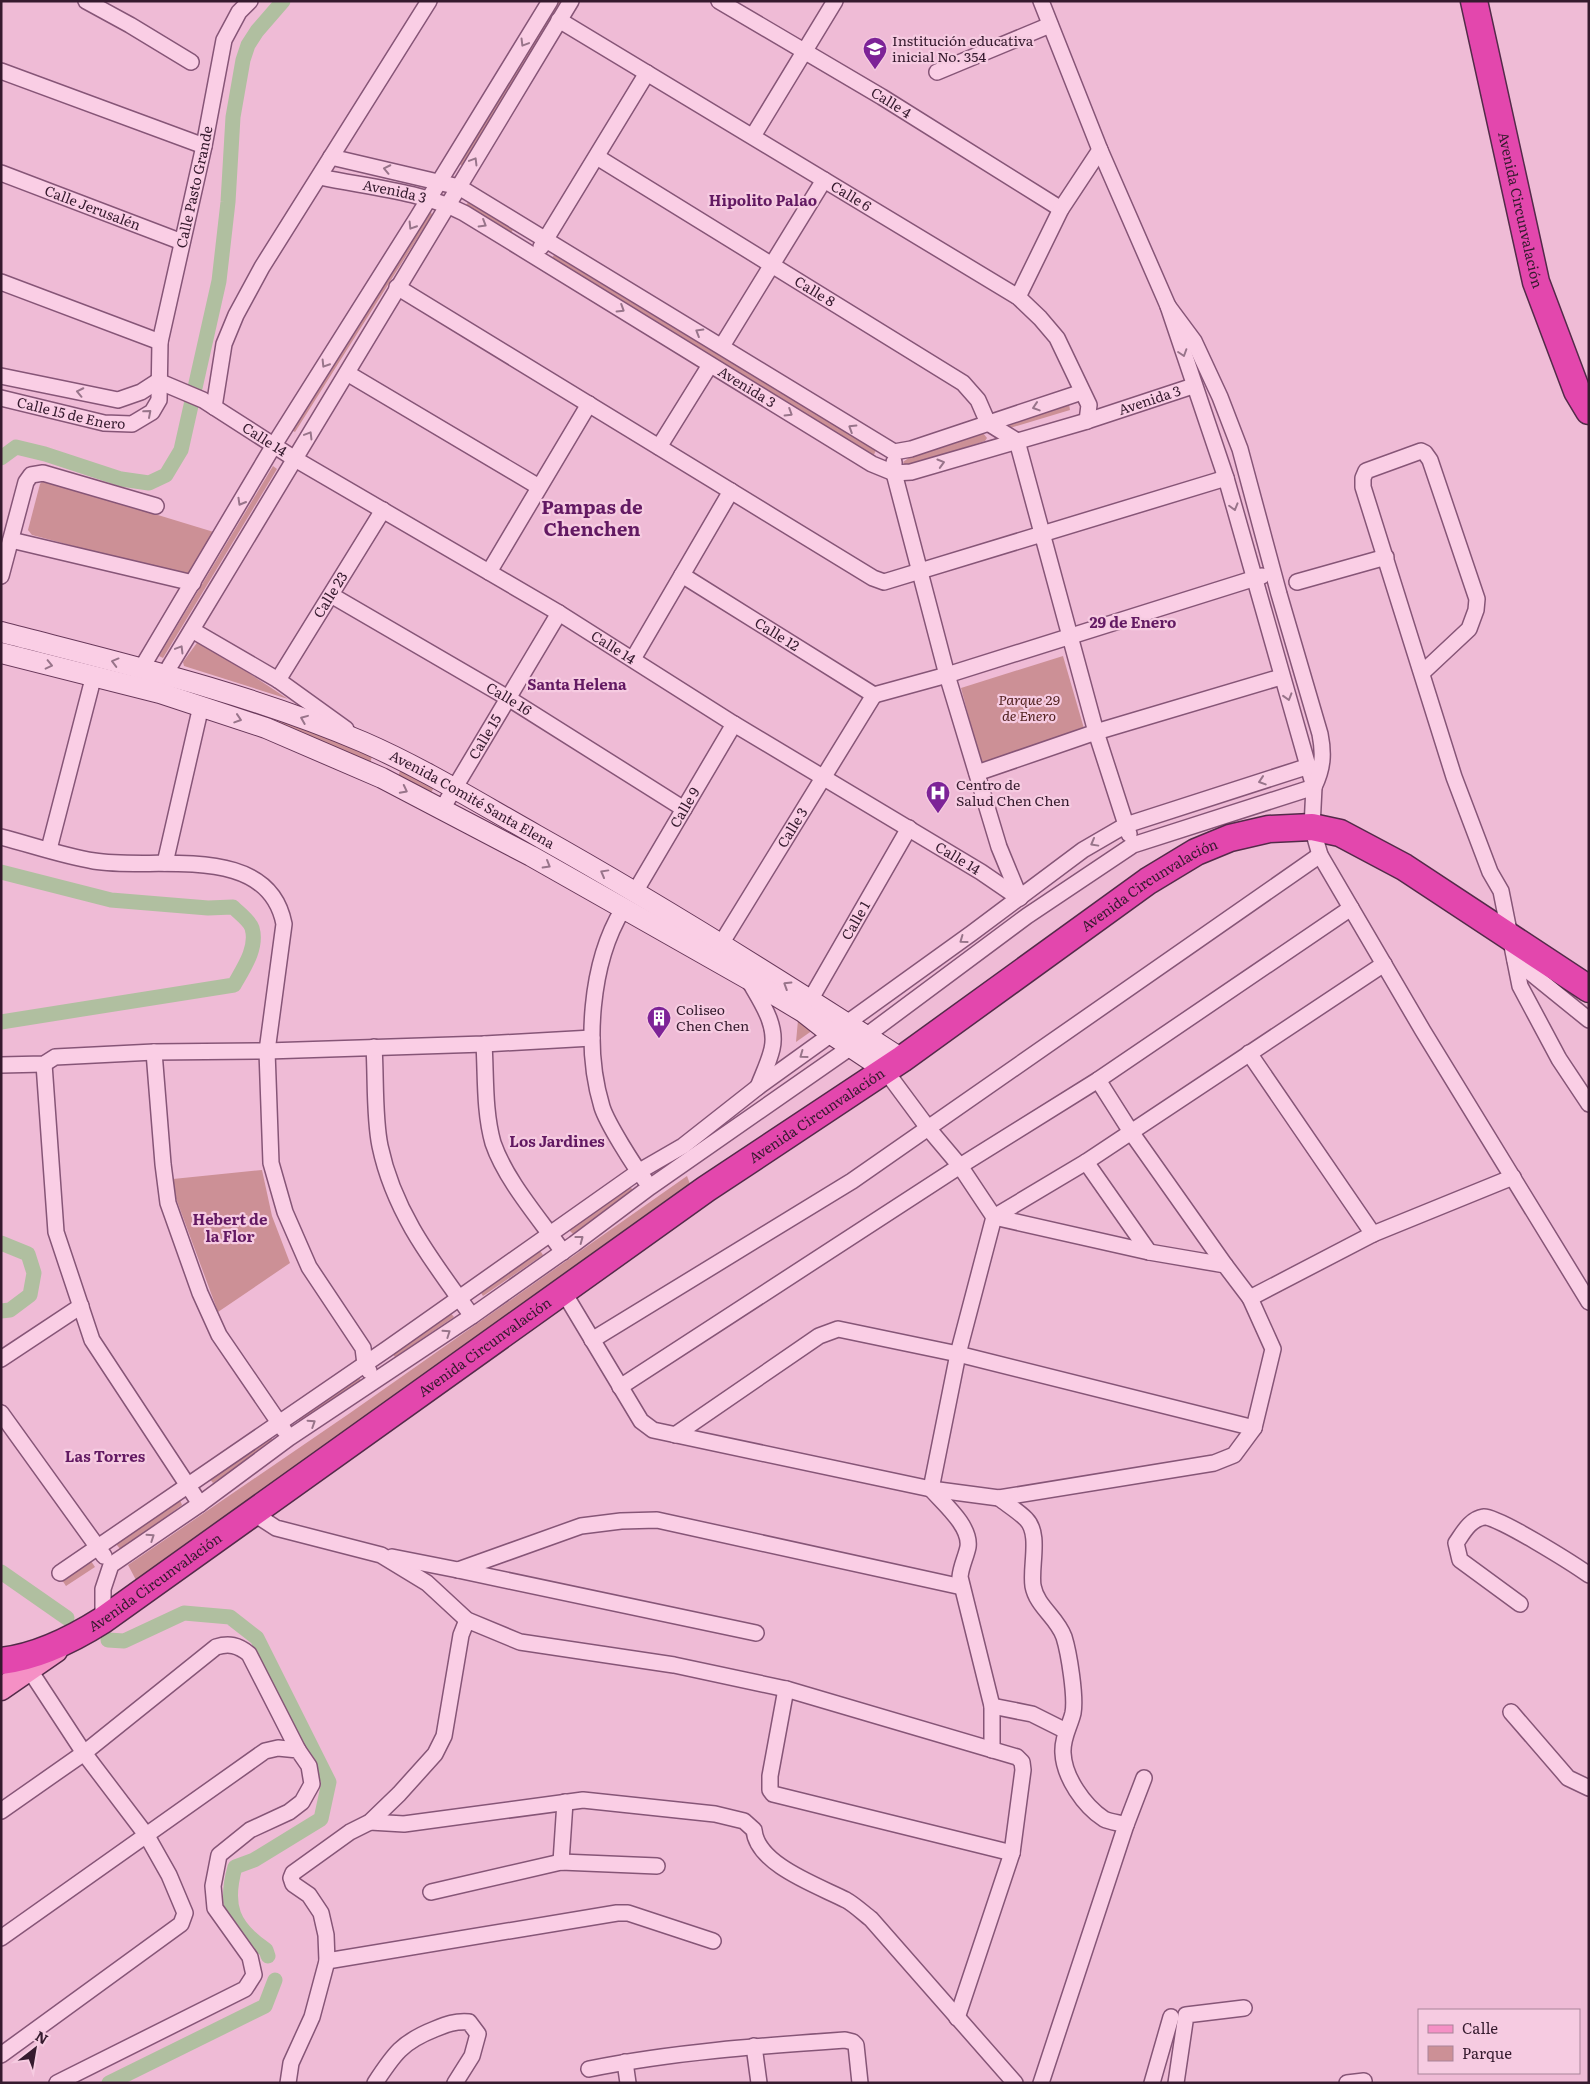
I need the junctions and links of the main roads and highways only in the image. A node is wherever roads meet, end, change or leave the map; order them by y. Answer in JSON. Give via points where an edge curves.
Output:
{"nodes":[{"id":1,"x":1474,"y":1,"type":"edge"},
{"id":2,"x":1589,"y":411,"type":"edge"},
{"id":3,"x":1589,"y":989,"type":"edge"},
{"id":4,"x":77,"y":1636,"type":"junction"},
{"id":5,"x":1,"y":1661,"type":"edge"},
{"id":6,"x":1,"y":1689,"type":"edge"}],
"edges":[{"from":1,"to":2,"type":"highway","name":"Avenida Circunvalación","via":[[1536,282],[1577,392]]},
{"from":3,"to":4,"type":"highway","name":"Avenida Circunvalación","via":[[1513,948],[1373,849],[1340,833],[1312,827],[1269,829],[1230,838],[1196,852],[1148,881],[894,1064],[706,1189]]},
{"from":4,"to":5,"type":"highway","name":"Avenida Circunvalación"},
{"from":4,"to":6,"type":"main road","name":"Avenida Circunvalación"}]}
